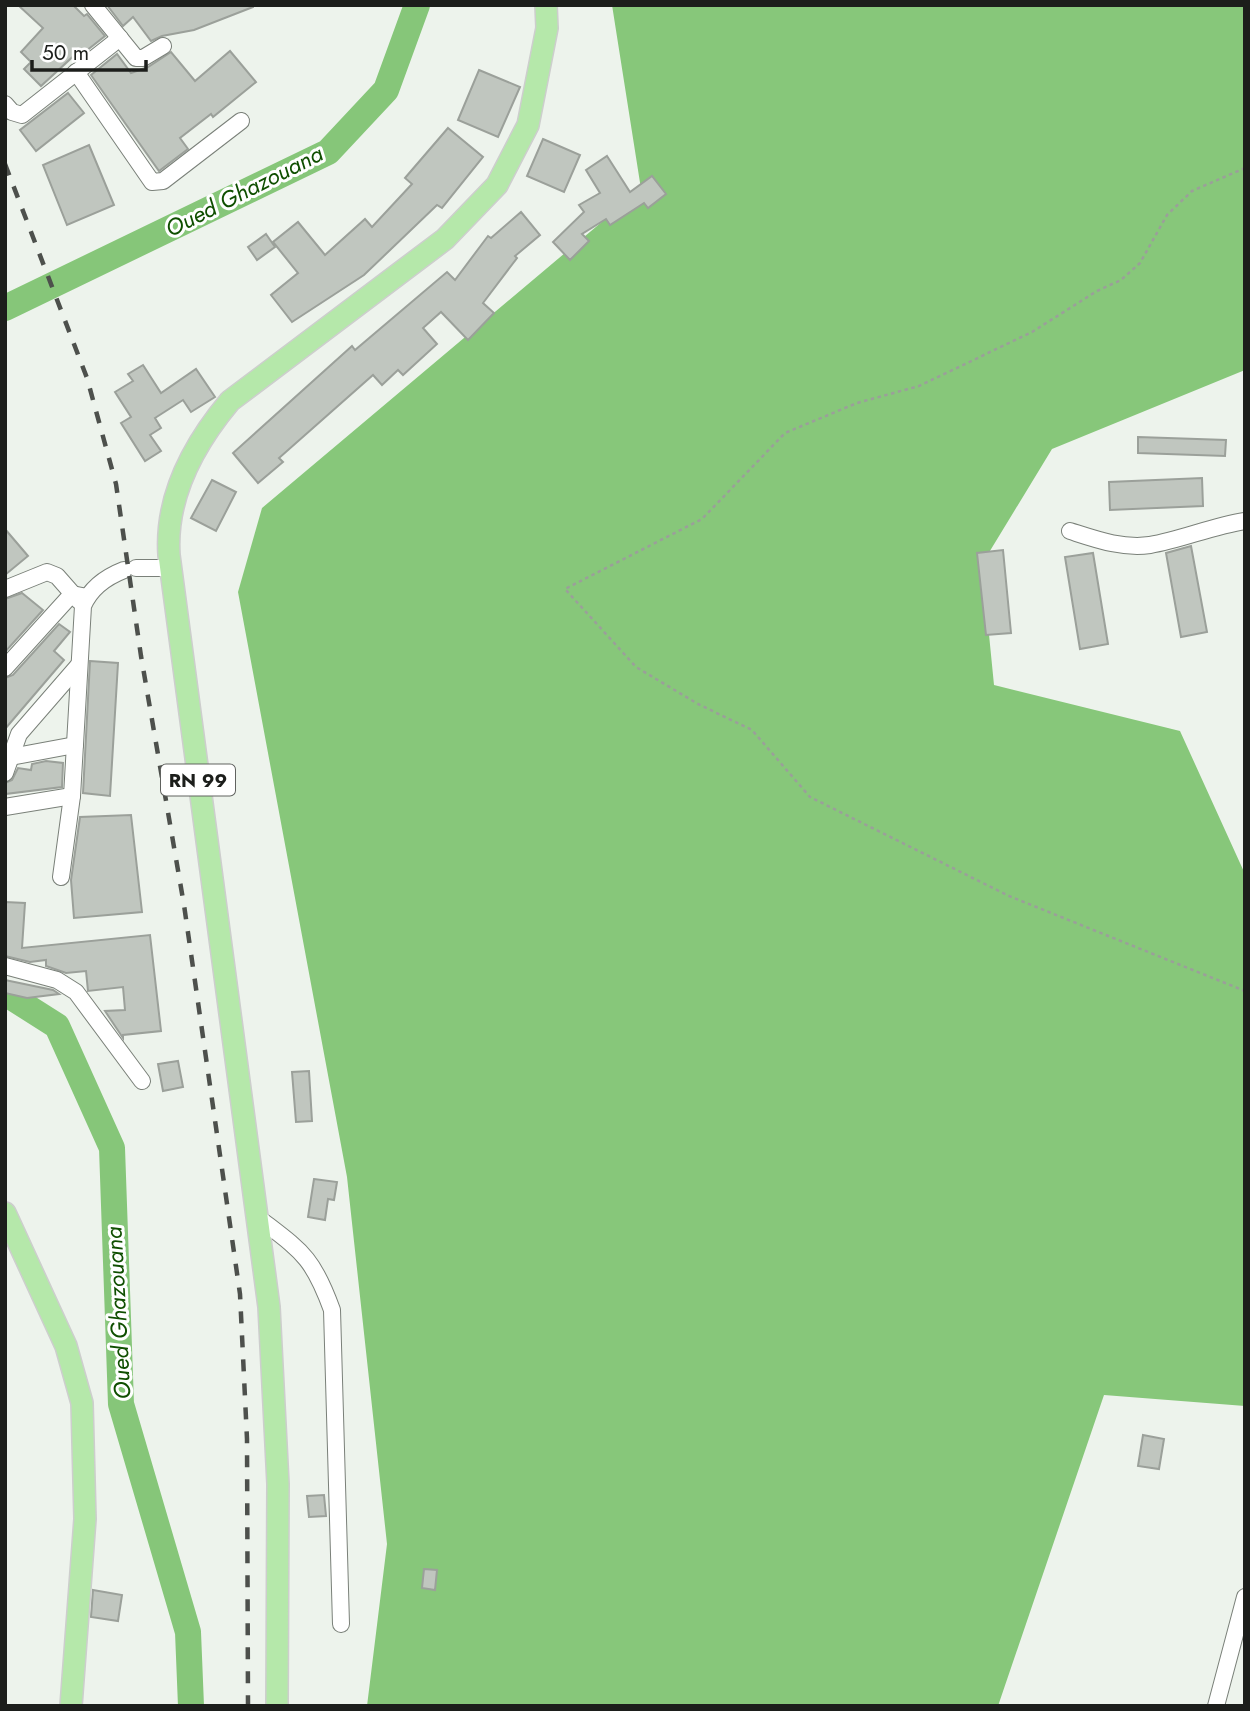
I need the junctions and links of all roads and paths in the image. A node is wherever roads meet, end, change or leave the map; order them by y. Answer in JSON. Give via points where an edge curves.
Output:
{"nodes":[{"id":1,"x":93,"y":5,"type":"edge"},
{"id":2,"x":545,"y":5,"type":"edge"},
{"id":3,"x":120,"y":38,"type":"junction"},
{"id":4,"x":163,"y":46,"type":"dead end"},
{"id":5,"x":76,"y":72,"type":"junction"},
{"id":6,"x":5,"y":104,"type":"edge"},
{"id":7,"x":241,"y":121,"type":"dead end"},
{"id":8,"x":1245,"y":168,"type":"edge"},
{"id":9,"x":1245,"y":521,"type":"edge"},
{"id":10,"x":1070,"y":531,"type":"dead end"},
{"id":11,"x":170,"y":568,"type":"junction"},
{"id":12,"x":5,"y":589,"type":"edge"},
{"id":13,"x":81,"y":599,"type":"junction"},
{"id":14,"x":78,"y":666,"type":"junction"},
{"id":15,"x":5,"y":668,"type":"edge"},
{"id":16,"x":75,"y":745,"type":"junction"},
{"id":17,"x":7,"y":763,"type":"edge"},
{"id":18,"x":72,"y":796,"type":"junction"},
{"id":19,"x":5,"y":807,"type":"edge"},
{"id":20,"x":61,"y":877,"type":"dead end"},
{"id":21,"x":5,"y":967,"type":"edge"},
{"id":22,"x":1245,"y":991,"type":"edge"},
{"id":23,"x":142,"y":1081,"type":"dead end"},
{"id":24,"x":5,"y":1213,"type":"edge"},
{"id":25,"x":256,"y":1216,"type":"junction"},
{"id":26,"x":1244,"y":1602,"type":"edge"},
{"id":27,"x":341,"y":1623,"type":"dead end"},
{"id":28,"x":71,"y":1706,"type":"edge"},
{"id":29,"x":277,"y":1706,"type":"edge"},
{"id":30,"x":1216,"y":1706,"type":"edge"}],
"edges":[{"from":1,"to":3,"type":"street"},
{"from":2,"to":11,"type":"main road","number":"RN 99","via":[[547,28],[528,125],[497,184],[445,239],[230,401],[205,432],[173,502]]},
{"from":3,"to":4,"type":"street","via":[[139,59]]},
{"from":3,"to":5,"type":"street"},
{"from":5,"to":6,"type":"street","via":[[22,115]]},
{"from":5,"to":7,"type":"street","via":[[152,182],[163,181]]},
{"from":8,"to":22,"type":"path","via":[[1192,191],[1167,215],[1140,263],[1121,280],[1032,332],[919,386],[857,403],[785,433],[702,519],[565,589],[636,667],[752,730],[810,797],[1009,896]]},
{"from":9,"to":10,"type":"street","via":[[1149,545],[1123,545]]},
{"from":11,"to":13,"type":"street","via":[[130,569],[111,576]]},
{"from":11,"to":25,"type":"main road","number":"RN 99"},
{"from":12,"to":13,"type":"street","via":[[47,572]]},
{"from":13,"to":14,"type":"street"},
{"from":13,"to":15,"type":"street"},
{"from":14,"to":16,"type":"street"},
{"from":14,"to":17,"type":"street","via":[[19,734]]},
{"from":16,"to":17,"type":"street"},
{"from":16,"to":18,"type":"street"},
{"from":18,"to":19,"type":"street"},
{"from":18,"to":20,"type":"street"},
{"from":21,"to":23,"type":"street","via":[[66,984],[76,992]]},
{"from":24,"to":28,"type":"main road","via":[[66,1346],[82,1403],[86,1506]]},
{"from":25,"to":27,"type":"street","via":[[305,1254],[318,1272],[332,1310]]},
{"from":25,"to":29,"type":"main road","number":"RN 99","via":[[269,1307],[275,1420]]},
{"from":26,"to":30,"type":"street"}]}
